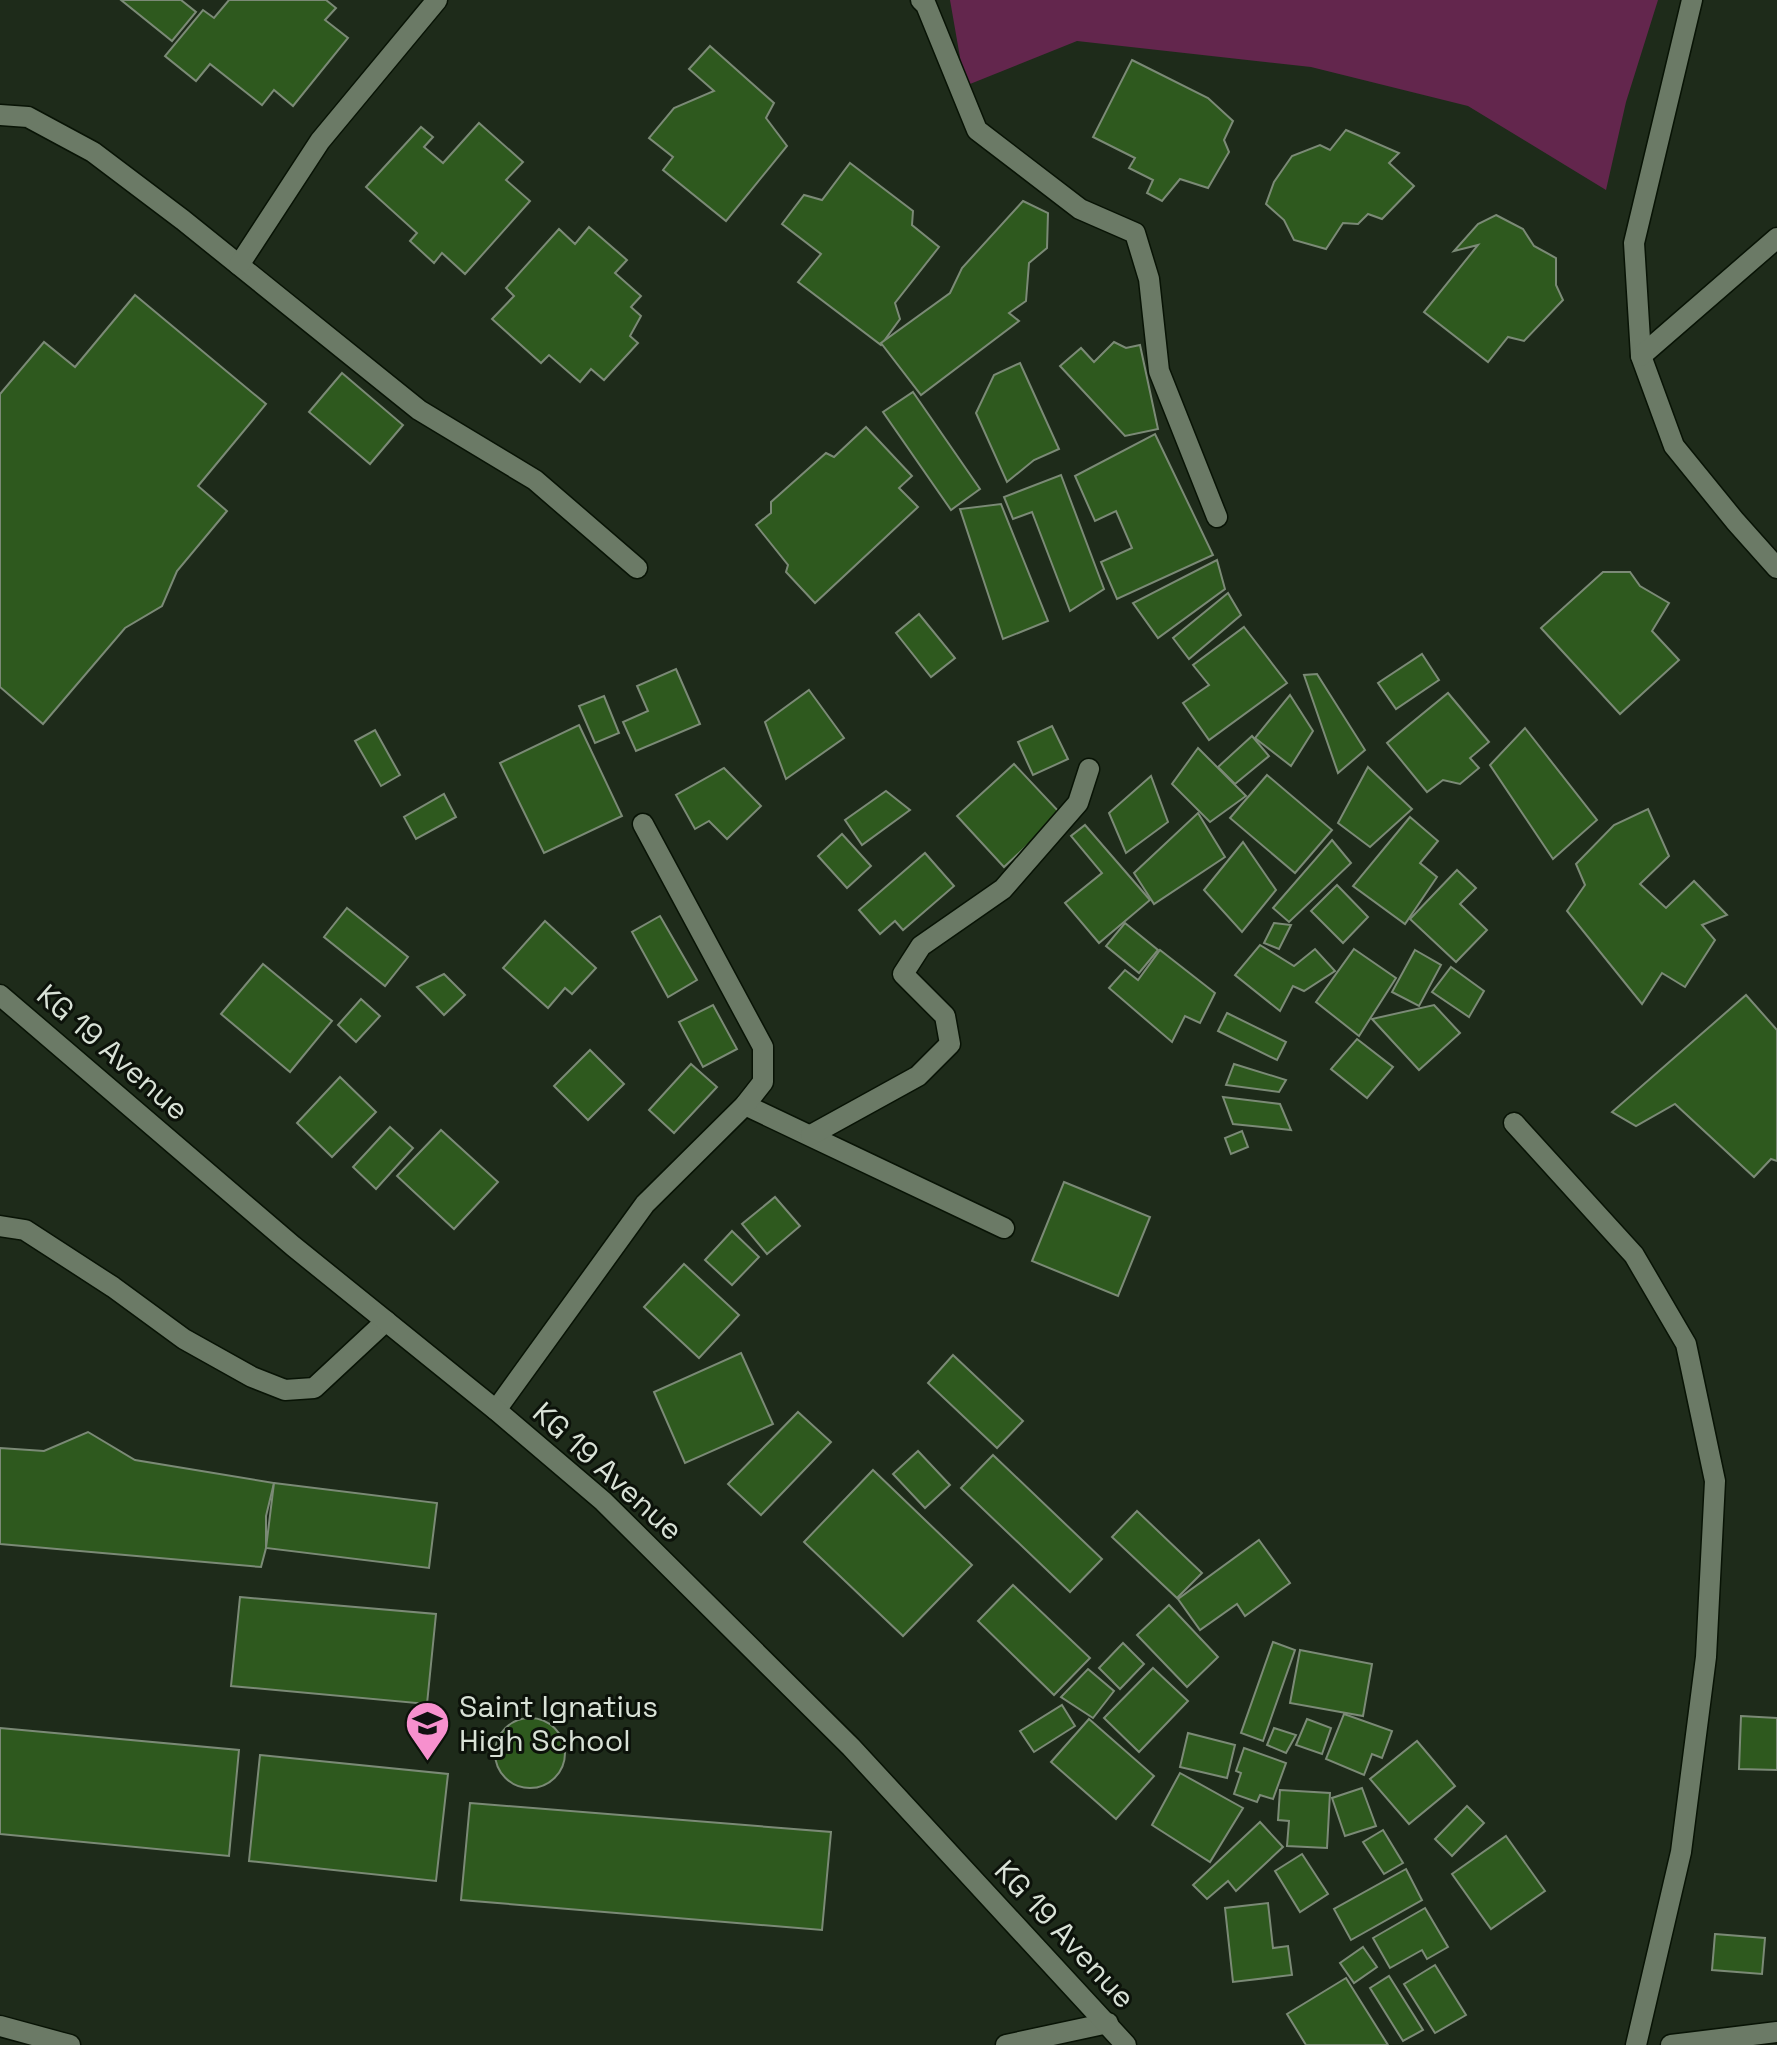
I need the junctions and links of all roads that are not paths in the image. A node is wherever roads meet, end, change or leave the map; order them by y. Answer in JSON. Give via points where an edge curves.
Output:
{"nodes":[{"id":1,"x":437,"y":0,"type":"edge"},
{"id":2,"x":921,"y":0,"type":"edge"},
{"id":3,"x":1692,"y":0,"type":"edge"},
{"id":4,"x":0,"y":115,"type":"edge"},
{"id":5,"x":1777,"y":238,"type":"edge"},
{"id":6,"x":239,"y":265,"type":"junction"},
{"id":7,"x":1641,"y":356,"type":"junction"},
{"id":8,"x":1217,"y":517,"type":"dead end"},
{"id":9,"x":637,"y":568,"type":"dead end"},
{"id":10,"x":1777,"y":568,"type":"edge"},
{"id":11,"x":1089,"y":769,"type":"dead end"},
{"id":12,"x":643,"y":824,"type":"dead end"},
{"id":13,"x":0,"y":995,"type":"edge"},
{"id":14,"x":745,"y":1105,"type":"junction"},
{"id":15,"x":1514,"y":1123,"type":"dead end"},
{"id":16,"x":811,"y":1135,"type":"junction"},
{"id":17,"x":0,"y":1226,"type":"edge"},
{"id":18,"x":1004,"y":1228,"type":"dead end"},
{"id":19,"x":386,"y":1321,"type":"junction"},
{"id":20,"x":496,"y":1410,"type":"junction"},
{"id":21,"x":1108,"y":2023,"type":"junction"},
{"id":22,"x":0,"y":2026,"type":"edge"},
{"id":23,"x":1777,"y":2032,"type":"edge"},
{"id":24,"x":70,"y":2045,"type":"edge"},
{"id":25,"x":1006,"y":2045,"type":"edge"},
{"id":26,"x":1126,"y":2045,"type":"edge"},
{"id":27,"x":1636,"y":2045,"type":"edge"},
{"id":28,"x":1671,"y":2045,"type":"edge"}],
"edges":[{"from":1,"to":6,"type":"street","via":[[320,141]]},
{"from":2,"to":8,"type":"street","via":[[977,130],[1080,209],[1135,233],[1149,279],[1159,371]]},
{"from":3,"to":7,"type":"street","via":[[1634,243]]},
{"from":4,"to":6,"type":"street","via":[[28,117],[93,152]]},
{"from":5,"to":7,"type":"street"},
{"from":6,"to":9,"type":"street","via":[[419,410],[535,480]]},
{"from":7,"to":10,"type":"street","via":[[1674,446]]},
{"from":11,"to":16,"type":"street","via":[[1078,803],[1003,889],[921,946],[903,974],[945,1016],[950,1044],[918,1076]]},
{"from":12,"to":14,"type":"street","via":[[763,1047],[763,1082]]},
{"from":13,"to":19,"type":"street","name":"KG 19 Avenue"},
{"from":14,"to":16,"type":"street"},
{"from":14,"to":20,"type":"street","via":[[645,1204]]},
{"from":15,"to":27,"type":"street","via":[[1634,1255],[1686,1344],[1715,1481],[1706,1657],[1681,1852]]},
{"from":16,"to":18,"type":"street"},
{"from":17,"to":19,"type":"street","via":[[25,1230],[184,1339],[285,1390],[314,1388]]},
{"from":19,"to":20,"type":"street","name":"KG 19 Avenue"},
{"from":20,"to":21,"type":"street","name":"KG 19 Avenue","via":[[603,1501],[851,1747]]},
{"from":21,"to":25,"type":"street"},
{"from":21,"to":26,"type":"street","name":"KG 19 Avenue"},
{"from":22,"to":24,"type":"street"},
{"from":23,"to":28,"type":"street"}]}
